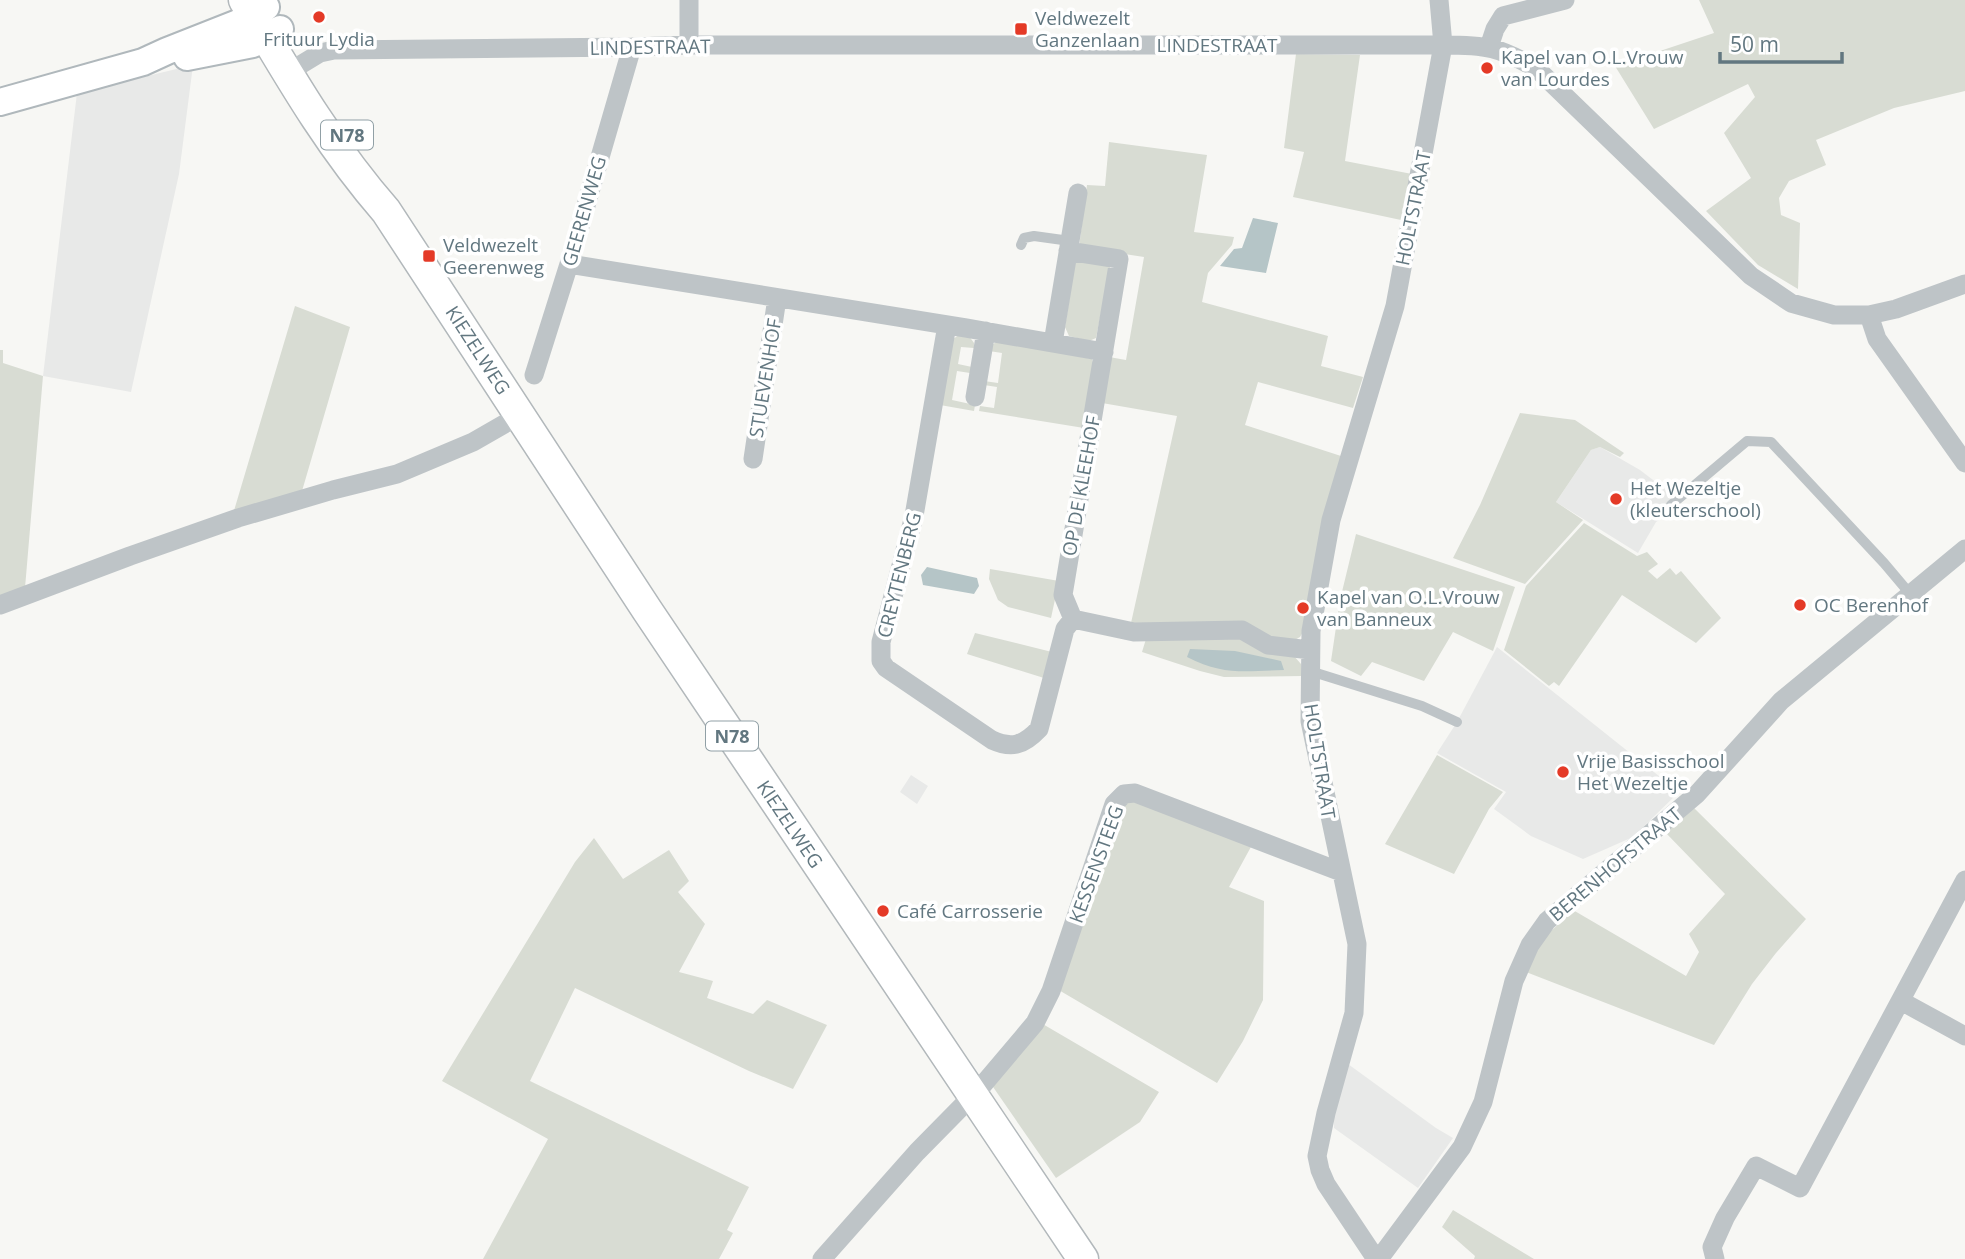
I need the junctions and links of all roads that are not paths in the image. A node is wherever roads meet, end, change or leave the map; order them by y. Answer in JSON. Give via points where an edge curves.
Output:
{"nodes":[{"id":1,"x":689,"y":0,"type":"edge"},
{"id":2,"x":1439,"y":0,"type":"edge"},
{"id":3,"x":1565,"y":0,"type":"edge"},
{"id":4,"x":262,"y":15,"type":"edge"},
{"id":5,"x":689,"y":45,"type":"junction"},
{"id":6,"x":1443,"y":45,"type":"junction"},
{"id":7,"x":632,"y":47,"type":"junction"},
{"id":8,"x":1489,"y":47,"type":"junction"},
{"id":9,"x":294,"y":68,"type":"junction"},
{"id":10,"x":0,"y":102,"type":"edge"},
{"id":11,"x":1078,"y":193,"type":"dead end"},
{"id":12,"x":1021,"y":245,"type":"dead end"},
{"id":13,"x":1069,"y":246,"type":"junction"},
{"id":14,"x":569,"y":264,"type":"junction"},
{"id":15,"x":1965,"y":284,"type":"edge"},
{"id":16,"x":778,"y":298,"type":"junction"},
{"id":17,"x":1869,"y":315,"type":"junction"},
{"id":18,"x":947,"y":325,"type":"junction"},
{"id":19,"x":986,"y":331,"type":"junction"},
{"id":20,"x":1053,"y":343,"type":"junction"},
{"id":21,"x":1104,"y":352,"type":"junction"},
{"id":22,"x":534,"y":375,"type":"dead end"},
{"id":23,"x":975,"y":397,"type":"dead end"},
{"id":24,"x":520,"y":415,"type":"junction"},
{"id":25,"x":753,"y":459,"type":"dead end"},
{"id":26,"x":1965,"y":463,"type":"edge"},
{"id":27,"x":1671,"y":505,"type":"dead end"},
{"id":28,"x":1965,"y":550,"type":"edge"},
{"id":29,"x":1910,"y":594,"type":"junction"},
{"id":30,"x":0,"y":605,"type":"edge"},
{"id":31,"x":1073,"y":619,"type":"junction"},
{"id":32,"x":1310,"y":650,"type":"junction"},
{"id":33,"x":1309,"y":670,"type":"junction"},
{"id":34,"x":1457,"y":722,"type":"dead end"},
{"id":35,"x":1341,"y":872,"type":"junction"},
{"id":36,"x":1965,"y":880,"type":"edge"},
{"id":37,"x":1901,"y":1001,"type":"junction"},
{"id":38,"x":1965,"y":1035,"type":"edge"},
{"id":39,"x":973,"y":1095,"type":"junction"},
{"id":40,"x":822,"y":1259,"type":"edge"},
{"id":41,"x":1083,"y":1259,"type":"edge"},
{"id":42,"x":1378,"y":1259,"type":"edge"},
{"id":43,"x":1715,"y":1259,"type":"edge"}],
"edges":[{"from":1,"to":5,"type":"street"},
{"from":2,"to":6,"type":"street","name":"HOLTSTRAAT"},
{"from":3,"to":8,"type":"street","via":[[1503,16]]},
{"from":4,"to":9,"type":"main road","name":"KIEZELWEG","number":"N78"},
{"from":4,"to":10,"type":"street","via":[[144,62]]},
{"from":5,"to":6,"type":"street","name":"LINDESTRAAT"},
{"from":5,"to":7,"type":"street","name":"LINDESTRAAT"},
{"from":6,"to":8,"type":"street","name":"LINDESTRAAT"},
{"from":6,"to":32,"type":"street","name":"HOLTSTRAAT","via":[[1395,306],[1331,520]]},
{"from":7,"to":9,"type":"street","name":"LINDESTRAAT","via":[[327,50]]},
{"from":7,"to":14,"type":"street","name":"GEERENWEG"},
{"from":8,"to":17,"type":"street","name":"LINDESTRAAT","via":[[1537,69],[1770,291],[1791,303],[1834,315]]},
{"from":9,"to":24,"type":"main road","name":"KIEZELWEG","number":"N78","via":[[338,153],[386,211]]},
{"from":11,"to":13,"type":"street"},
{"from":12,"to":13,"type":"lane","via":[[1024,238],[1034,236]]},
{"from":13,"to":20,"type":"street"},
{"from":13,"to":21,"type":"street","name":"OP DE KLEEHOF","via":[[1119,259]]},
{"from":14,"to":16,"type":"street"},
{"from":14,"to":22,"type":"street","name":"GEERENWEG"},
{"from":15,"to":17,"type":"street","name":"LINDESTRAAT"},
{"from":16,"to":18,"type":"street"},
{"from":16,"to":25,"type":"street","name":"STUEVENHOF"},
{"from":17,"to":26,"type":"street","via":[[1877,339]]},
{"from":18,"to":19,"type":"street"},
{"from":18,"to":31,"type":"street","name":"CREYTENBERG","via":[[914,516],[881,642],[881,661],[992,740],[1013,745],[1039,730],[1065,629]]},
{"from":19,"to":20,"type":"street"},
{"from":19,"to":23,"type":"street"},
{"from":20,"to":21,"type":"street"},
{"from":21,"to":31,"type":"street","name":"OP DE KLEEHOF","via":[[1063,595]]},
{"from":24,"to":30,"type":"street","via":[[474,442],[407,471],[238,519]]},
{"from":24,"to":39,"type":"main road","name":"KIEZELWEG","number":"N78"},
{"from":27,"to":29,"type":"lane","via":[[1747,441],[1770,442]]},
{"from":28,"to":29,"type":"street","name":"BERENHOFSTRAAT"},
{"from":29,"to":42,"type":"street","name":"BERENHOFSTRAAT","via":[[1781,701],[1697,794],[1547,921],[1514,981],[1483,1102],[1462,1147]]},
{"from":31,"to":32,"type":"street","via":[[1134,632],[1242,630],[1268,645]]},
{"from":32,"to":33,"type":"street","name":"HOLTSTRAAT"},
{"from":33,"to":34,"type":"lane"},
{"from":33,"to":35,"type":"street","name":"HOLTSTRAAT","via":[[1310,721]]},
{"from":35,"to":39,"type":"street","name":"KESSENSTEEG","via":[[1135,793],[1124,794],[1114,804],[1052,991],[1035,1023]]},
{"from":35,"to":42,"type":"street","name":"HOLTSTRAAT","via":[[1357,944],[1354,1013],[1317,1156],[1326,1184]]},
{"from":36,"to":37,"type":"street"},
{"from":37,"to":38,"type":"street"},
{"from":37,"to":43,"type":"street","via":[[1800,1188],[1756,1166],[1712,1247]]},
{"from":39,"to":40,"type":"street"},
{"from":39,"to":41,"type":"main road","name":"KIEZELWEG","number":"N78"}]}
